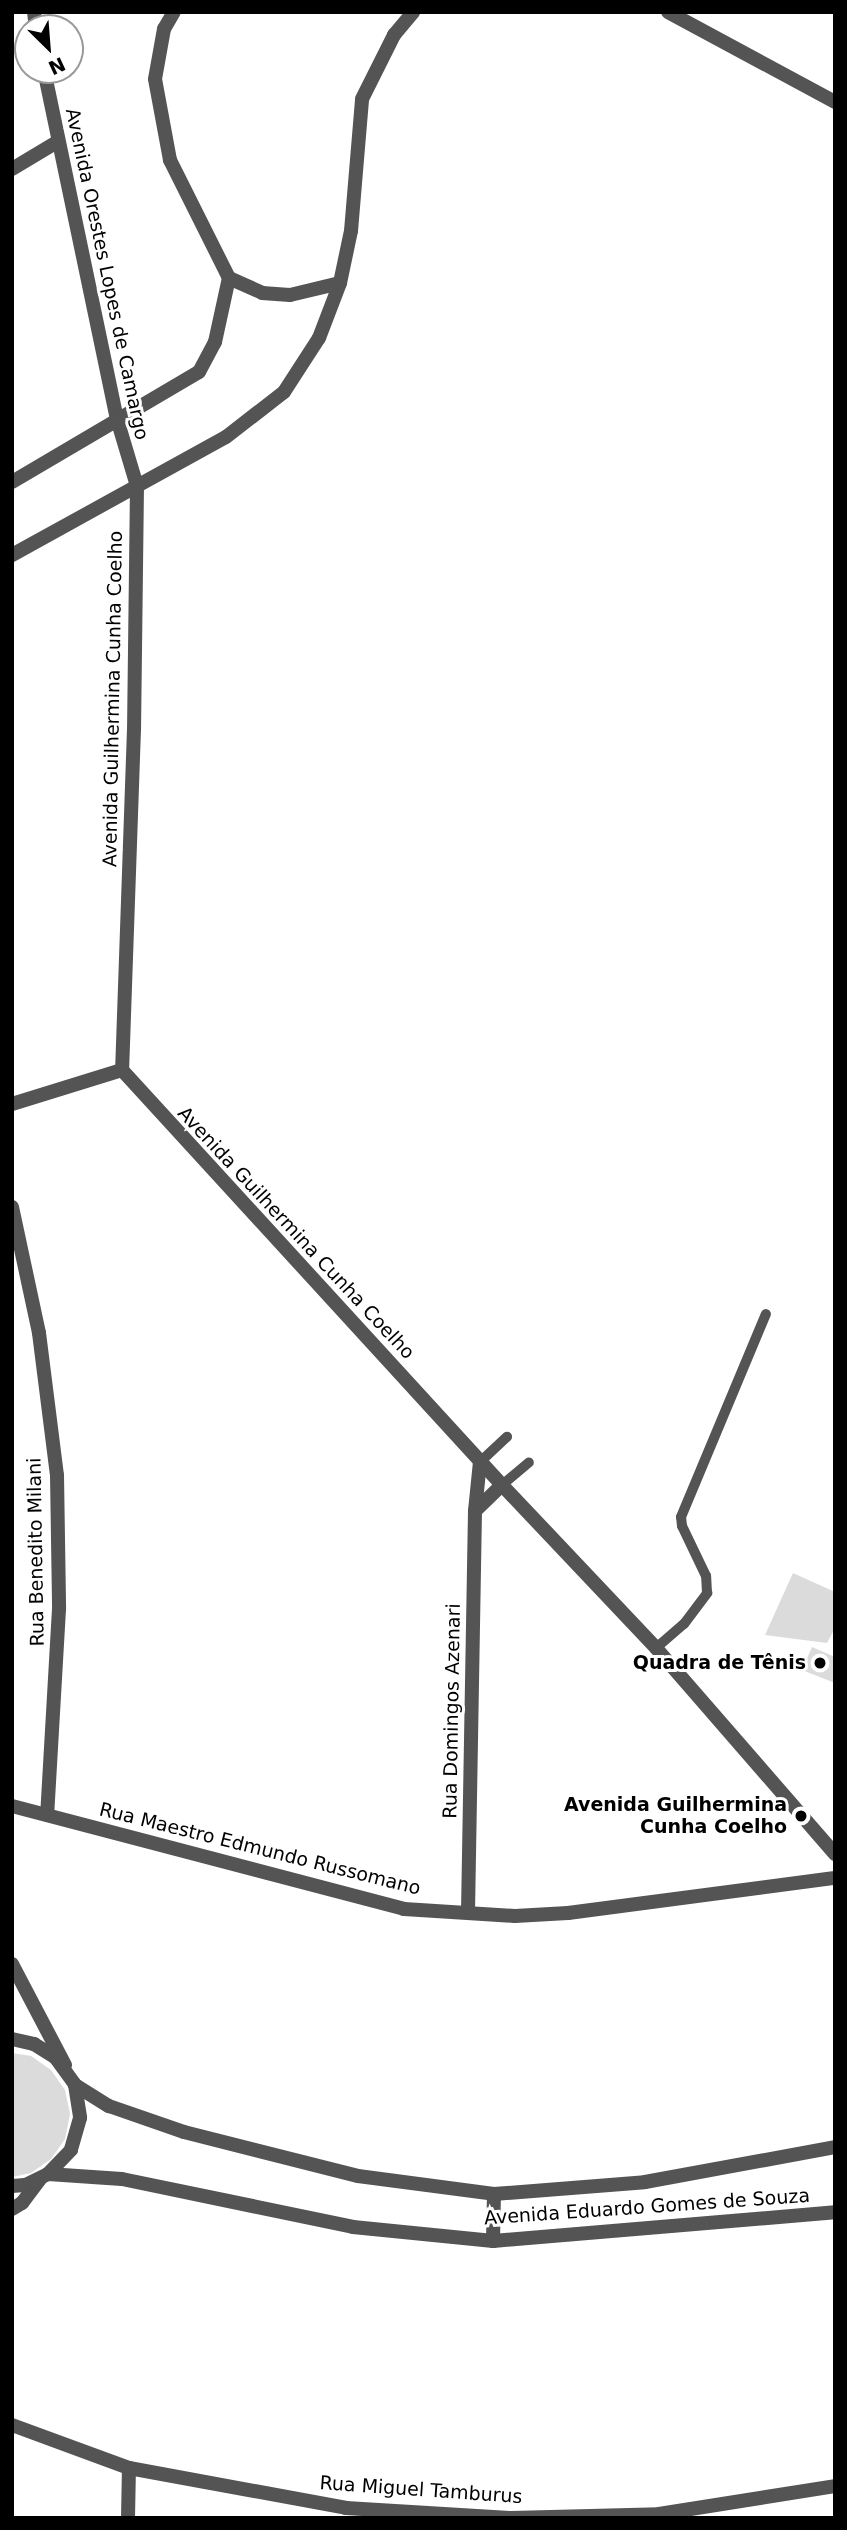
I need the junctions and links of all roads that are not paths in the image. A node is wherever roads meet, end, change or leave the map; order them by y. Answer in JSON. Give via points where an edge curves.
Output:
{"nodes":[{"id":1,"x":174,"y":12,"type":"edge"},
{"id":2,"x":412,"y":12,"type":"edge"},
{"id":3,"x":668,"y":12,"type":"edge"},
{"id":4,"x":47,"y":84,"type":"edge"},
{"id":5,"x":835,"y":102,"type":"edge"},
{"id":6,"x":57,"y":142,"type":"junction"},
{"id":7,"x":12,"y":169,"type":"edge"},
{"id":8,"x":229,"y":278,"type":"junction"},
{"id":9,"x":340,"y":283,"type":"junction"},
{"id":10,"x":117,"y":419,"type":"junction"},
{"id":11,"x":12,"y":482,"type":"edge"},
{"id":12,"x":137,"y":486,"type":"junction"},
{"id":13,"x":12,"y":555,"type":"edge"},
{"id":14,"x":122,"y":1070,"type":"junction"},
{"id":15,"x":12,"y":1104,"type":"edge"},
{"id":16,"x":12,"y":1207,"type":"edge"},
{"id":17,"x":766,"y":1314,"type":"dead end"},
{"id":18,"x":507,"y":1437,"type":"dead end"},
{"id":19,"x":480,"y":1462,"type":"junction"},
{"id":20,"x":529,"y":1462,"type":"dead end"},
{"id":21,"x":502,"y":1485,"type":"junction"},
{"id":22,"x":475,"y":1511,"type":"junction"},
{"id":23,"x":656,"y":1648,"type":"junction"},
{"id":24,"x":12,"y":1806,"type":"edge"},
{"id":25,"x":47,"y":1815,"type":"junction"},
{"id":26,"x":835,"y":1854,"type":"edge"},
{"id":27,"x":835,"y":1878,"type":"edge"},
{"id":28,"x":468,"y":1912,"type":"junction"},
{"id":29,"x":12,"y":1964,"type":"edge"},
{"id":30,"x":12,"y":2039,"type":"edge"},
{"id":31,"x":73,"y":2080,"type":"junction"},
{"id":32,"x":835,"y":2147,"type":"edge"},
{"id":33,"x":45,"y":2176,"type":"junction"},
{"id":34,"x":12,"y":2186,"type":"edge"},
{"id":35,"x":494,"y":2194,"type":"junction"},
{"id":36,"x":12,"y":2209,"type":"edge"},
{"id":37,"x":835,"y":2212,"type":"edge"},
{"id":38,"x":493,"y":2241,"type":"junction"},
{"id":39,"x":12,"y":2425,"type":"edge"},
{"id":40,"x":130,"y":2468,"type":"junction"},
{"id":41,"x":835,"y":2486,"type":"edge"},
{"id":42,"x":128,"y":2518,"type":"edge"}],
"edges":[{"from":1,"to":8,"type":"street","via":[[164,29],[155,79],[170,160]]},
{"from":2,"to":9,"type":"street","via":[[394,34],[362,99],[351,231]]},
{"from":3,"to":5,"type":"street"},
{"from":4,"to":6,"type":"street","name":"Avenida Orestes Lopes de Camargo"},
{"from":6,"to":7,"type":"street"},
{"from":6,"to":10,"type":"street","name":"Avenida Orestes Lopes de Camargo"},
{"from":8,"to":9,"type":"street","via":[[262,293],[290,295]]},
{"from":8,"to":10,"type":"street","via":[[215,342],[199,372]]},
{"from":9,"to":12,"type":"street","via":[[318,338],[284,392],[226,437]]},
{"from":10,"to":11,"type":"street"},
{"from":10,"to":12,"type":"street","name":"Avenida Orestes Lopes de Camargo"},
{"from":12,"to":13,"type":"street"},
{"from":12,"to":14,"type":"street","name":"Avenida Guilhermina Cunha Coelho","via":[[134,743]]},
{"from":14,"to":15,"type":"street"},
{"from":14,"to":19,"type":"street","name":"Avenida Guilhermina Cunha Coelho"},
{"from":16,"to":25,"type":"street","name":"Rua Benedito Milani","via":[[39,1333],[57,1475],[60,1609]]},
{"from":17,"to":23,"type":"lane","via":[[681,1517],[706,1576],[707,1593],[684,1624]]},
{"from":18,"to":19,"type":"lane"},
{"from":19,"to":21,"type":"street","name":"Avenida Guilhermina Cunha Coelho"},
{"from":19,"to":22,"type":"street","name":"Rua Domingos Azenari"},
{"from":20,"to":21,"type":"lane"},
{"from":21,"to":22,"type":"street"},
{"from":21,"to":23,"type":"street","name":"Avenida Guilhermina Cunha Coelho"},
{"from":22,"to":28,"type":"street","name":"Rua Domingos Azenari"},
{"from":23,"to":26,"type":"street","name":"Avenida Guilhermina Cunha Coelho"},
{"from":24,"to":25,"type":"street","name":"Rua Maestro Edmundo Russomano"},
{"from":25,"to":28,"type":"street","name":"Rua Maestro Edmundo Russomano","via":[[404,1909]]},
{"from":27,"to":28,"type":"street","name":"Rua Maestro Edmundo Russomano","via":[[568,1913],[515,1916]]},
{"from":29,"to":31,"type":"street"},
{"from":30,"to":31,"type":"street","name":"Avenida Eduardo Gomes de Souza","via":[[34,2044],[55,2057]]},
{"from":31,"to":33,"type":"street","via":[[80,2118],[71,2150]]},
{"from":31,"to":35,"type":"street","name":"Avenida Eduardo Gomes de Souza","via":[[109,2106],[184,2132],[358,2176]]},
{"from":32,"to":35,"type":"street","name":"Avenida Eduardo Gomes de Souza","via":[[645,2182]]},
{"from":33,"to":34,"type":"street"},
{"from":33,"to":36,"type":"street"},
{"from":33,"to":38,"type":"street","name":"Avenida Eduardo Gomes de Souza","via":[[122,2179],[354,2227]]},
{"from":35,"to":38,"type":"street"},
{"from":37,"to":38,"type":"street","name":"Avenida Eduardo Gomes de Souza"},
{"from":39,"to":40,"type":"street","name":"Rua Miguel Tamburus"},
{"from":40,"to":41,"type":"street","name":"Rua Miguel Tamburus","via":[[346,2508],[511,2518],[659,2514]]},
{"from":40,"to":42,"type":"street"}]}
